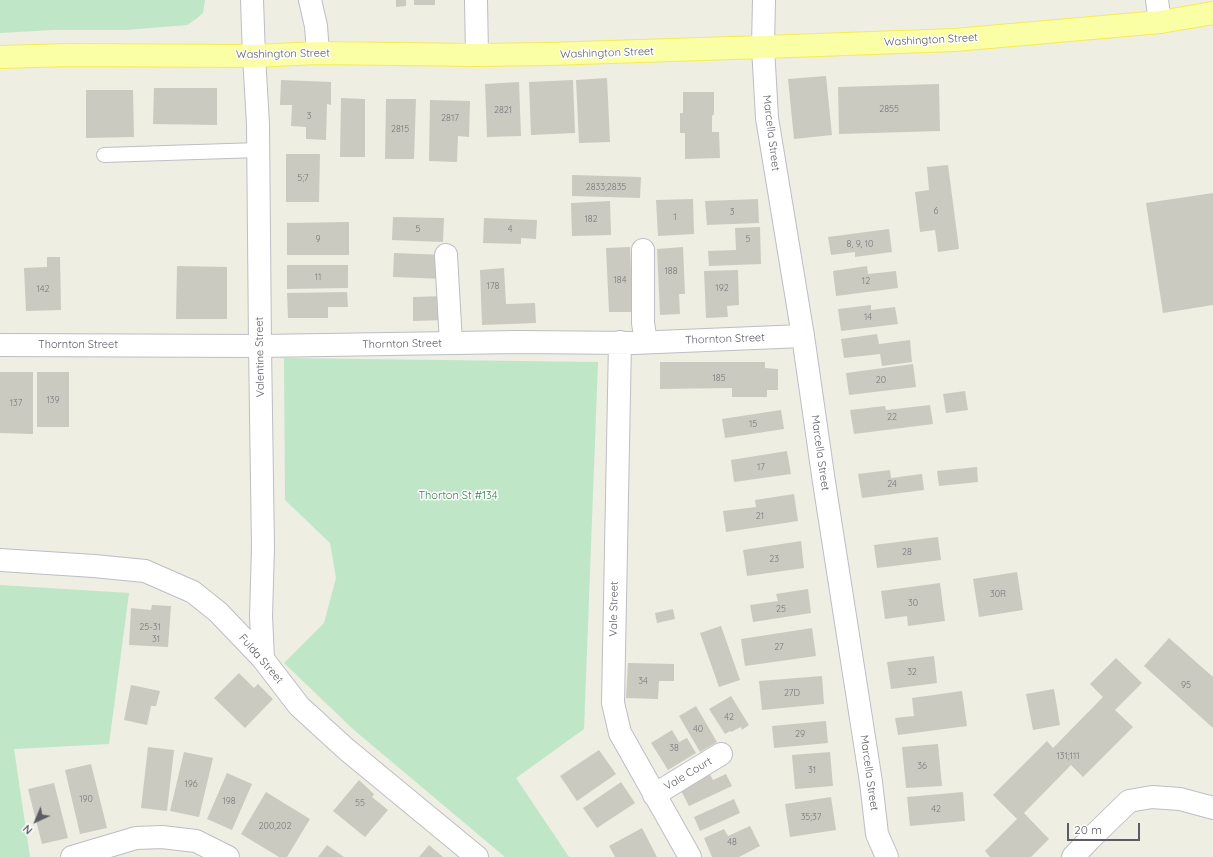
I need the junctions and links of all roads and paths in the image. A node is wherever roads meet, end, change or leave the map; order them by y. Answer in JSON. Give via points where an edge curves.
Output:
{"nodes":[{"id":1,"x":252,"y":0,"type":"edge"},
{"id":2,"x":310,"y":0,"type":"edge"},
{"id":3,"x":476,"y":0,"type":"edge"},
{"id":4,"x":764,"y":0,"type":"edge"},
{"id":5,"x":1157,"y":0,"type":"edge"},
{"id":6,"x":1213,"y":13,"type":"edge"},
{"id":7,"x":1160,"y":22,"type":"junction"},
{"id":8,"x":763,"y":47,"type":"junction"},
{"id":9,"x":318,"y":53,"type":"junction"},
{"id":10,"x":477,"y":55,"type":"junction"},
{"id":11,"x":254,"y":56,"type":"junction"},
{"id":12,"x":0,"y":57,"type":"edge"},
{"id":13,"x":259,"y":150,"type":"junction"},
{"id":14,"x":104,"y":155,"type":"dead end"},
{"id":15,"x":643,"y":250,"type":"dead end"},
{"id":16,"x":446,"y":255,"type":"dead end"},
{"id":17,"x":803,"y":336,"type":"junction"},
{"id":18,"x":620,"y":342,"type":"junction"},
{"id":19,"x":646,"y":342,"type":"junction"},
{"id":20,"x":451,"y":343,"type":"junction"},
{"id":21,"x":0,"y":344,"type":"edge"},
{"id":22,"x":260,"y":346,"type":"junction"},
{"id":23,"x":0,"y":560,"type":"edge"},
{"id":24,"x":263,"y":659,"type":"junction"},
{"id":25,"x":721,"y":754,"type":"dead end"},
{"id":26,"x":654,"y":795,"type":"junction"},
{"id":27,"x":1213,"y":808,"type":"edge"},
{"id":28,"x":72,"y":857,"type":"edge"},
{"id":29,"x":228,"y":857,"type":"edge"},
{"id":30,"x":477,"y":857,"type":"edge"},
{"id":31,"x":690,"y":857,"type":"edge"},
{"id":32,"x":887,"y":857,"type":"edge"},
{"id":33,"x":1073,"y":857,"type":"edge"}],
"edges":[{"from":1,"to":11,"type":"street","name":"Valentine Street"},
{"from":2,"to":9,"type":"street","via":[[316,26]]},
{"from":3,"to":10,"type":"street"},
{"from":4,"to":8,"type":"street","name":"Marcella Street"},
{"from":5,"to":7,"type":"street"},
{"from":6,"to":7,"type":"main road","name":"Washington Street"},
{"from":7,"to":8,"type":"main road","name":"Washington Street","via":[[956,40]]},
{"from":8,"to":10,"type":"main road","name":"Washington Street"},
{"from":8,"to":17,"type":"street","name":"Marcella Street","via":[[767,118]]},
{"from":9,"to":10,"type":"main road","name":"Washington Street"},
{"from":9,"to":11,"type":"main road","name":"Washington Street"},
{"from":11,"to":12,"type":"main road","name":"Washington Street"},
{"from":11,"to":13,"type":"street","name":"Valentine Street"},
{"from":13,"to":14,"type":"lane"},
{"from":13,"to":22,"type":"street","name":"Valentine Street"},
{"from":15,"to":19,"type":"street"},
{"from":16,"to":20,"type":"street"},
{"from":17,"to":19,"type":"street","name":"Thornton Street"},
{"from":17,"to":32,"type":"street","name":"Marcella Street","via":[[878,834]]},
{"from":18,"to":19,"type":"street","name":"Thornton Street"},
{"from":18,"to":20,"type":"street","name":"Thornton Street"},
{"from":18,"to":26,"type":"street","name":"Vale Street","via":[[613,703],[620,733]]},
{"from":20,"to":22,"type":"street","name":"Thornton Street"},
{"from":21,"to":22,"type":"street","name":"Thornton Street"},
{"from":22,"to":24,"type":"street","name":"Valentine Street"},
{"from":23,"to":24,"type":"street","name":"Fulda Street","via":[[145,571],[193,592],[218,612]]},
{"from":24,"to":30,"type":"street","name":"Fulda Street","via":[[299,706],[346,749]]},
{"from":25,"to":26,"type":"street","name":"Vale Court"},
{"from":26,"to":31,"type":"street","name":"Vale Street"},
{"from":27,"to":33,"type":"street","via":[[1180,799],[1152,797],[1129,801]]},
{"from":28,"to":29,"type":"street","via":[[136,838],[162,837],[196,841]]}]}
